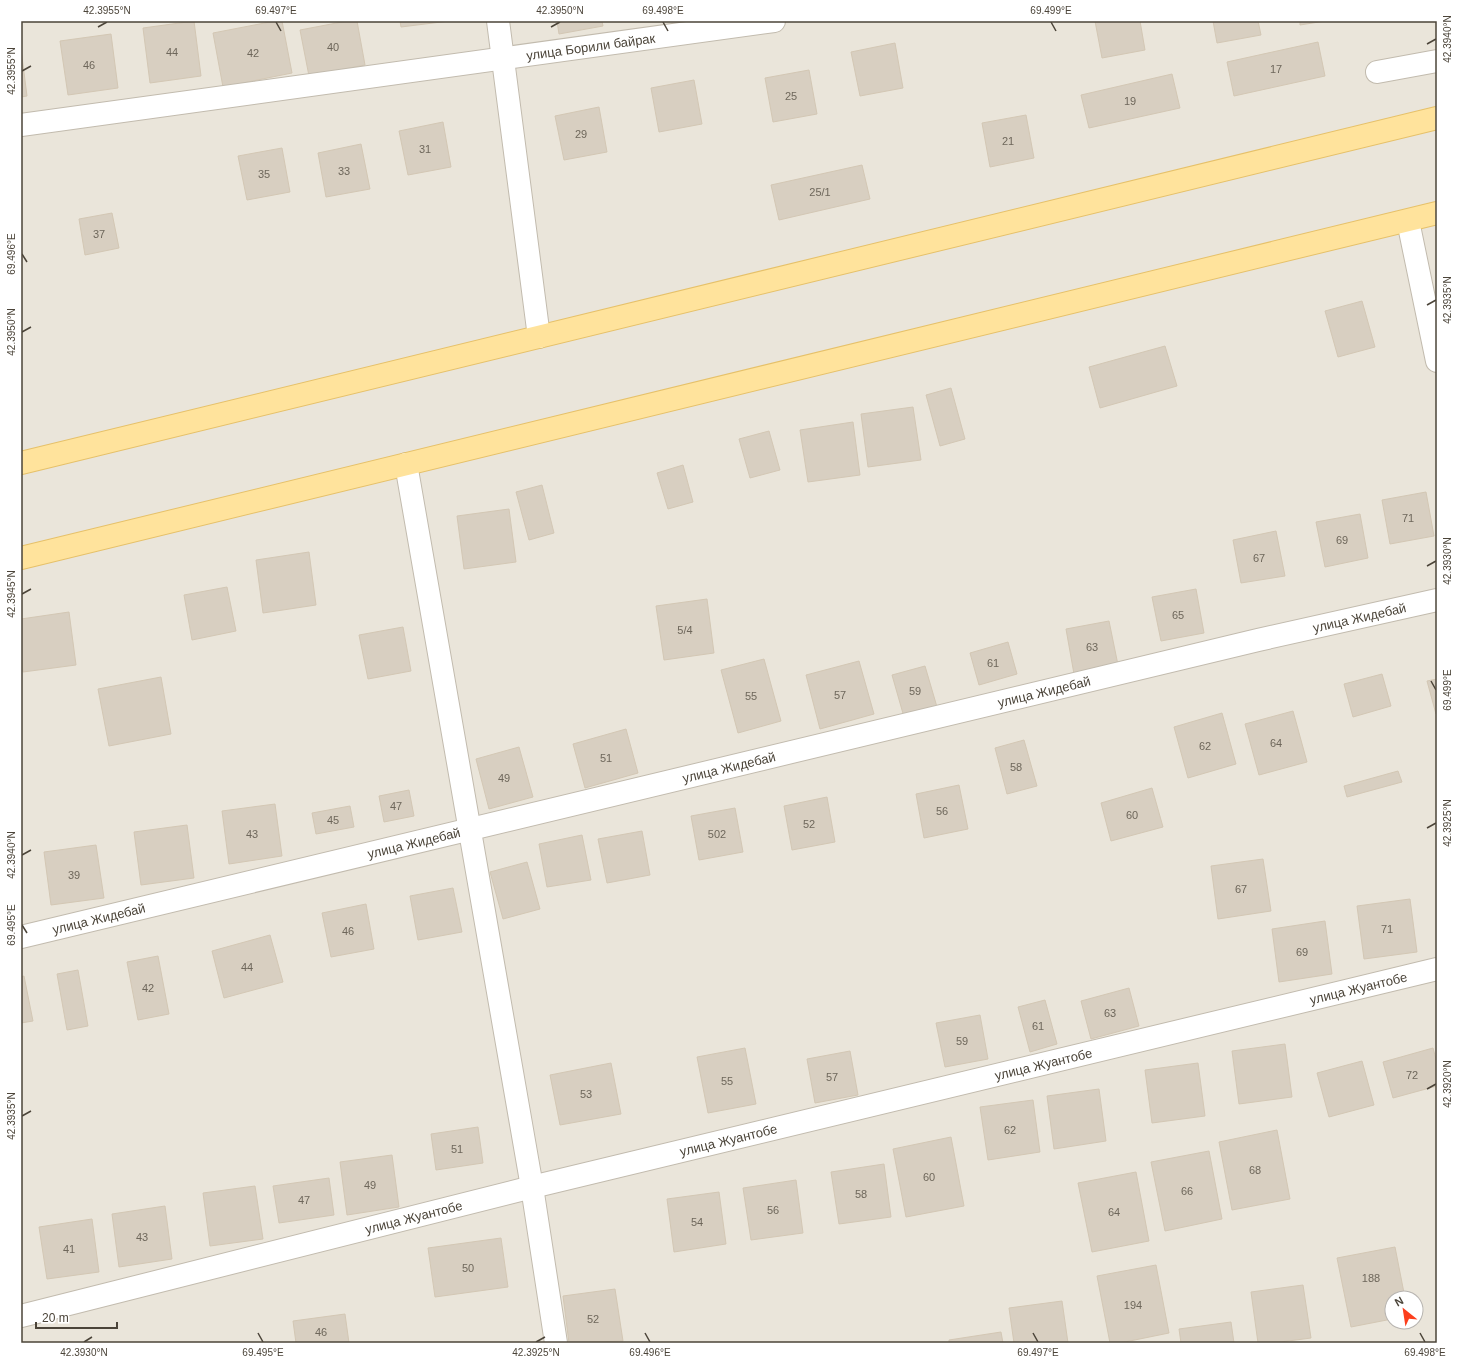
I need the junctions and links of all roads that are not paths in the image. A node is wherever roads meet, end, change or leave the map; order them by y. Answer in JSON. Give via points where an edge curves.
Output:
{"nodes":[{"id":1,"x":498,"y":21,"type":"edge"},
{"id":2,"x":774,"y":21,"type":"edge"},
{"id":3,"x":503,"y":58,"type":"junction"},
{"id":4,"x":1437,"y":61,"type":"edge"},
{"id":5,"x":1377,"y":72,"type":"dead end"},
{"id":6,"x":1437,"y":118,"type":"edge"},
{"id":7,"x":21,"y":126,"type":"edge"},
{"id":8,"x":1437,"y":214,"type":"edge"},
{"id":9,"x":1408,"y":220,"type":"junction"},
{"id":10,"x":539,"y":337,"type":"junction"},
{"id":11,"x":1437,"y":361,"type":"edge"},
{"id":12,"x":21,"y":463,"type":"edge"},
{"id":13,"x":406,"y":464,"type":"junction"},
{"id":14,"x":21,"y":558,"type":"edge"},
{"id":15,"x":1437,"y":600,"type":"edge"},
{"id":16,"x":470,"y":829,"type":"junction"},
{"id":17,"x":21,"y":937,"type":"edge"},
{"id":18,"x":1437,"y":969,"type":"edge"},
{"id":19,"x":532,"y":1186,"type":"junction"},
{"id":20,"x":21,"y":1316,"type":"edge"},
{"id":21,"x":556,"y":1343,"type":"edge"}],
"edges":[{"from":1,"to":3,"type":"street"},
{"from":2,"to":3,"type":"street","name":"улица Борили байрак"},
{"from":3,"to":7,"type":"street","name":"улица Борили байрак"},
{"from":3,"to":10,"type":"street"},
{"from":4,"to":5,"type":"street"},
{"from":6,"to":10,"type":"main road"},
{"from":8,"to":9,"type":"main road"},
{"from":9,"to":11,"type":"street"},
{"from":9,"to":13,"type":"main road"},
{"from":10,"to":12,"type":"main road"},
{"from":13,"to":14,"type":"main road"},
{"from":13,"to":16,"type":"street"},
{"from":15,"to":16,"type":"street","name":"улица Жидебай","via":[[1258,640]]},
{"from":16,"to":17,"type":"street","name":"улица Жидебай"},
{"from":16,"to":19,"type":"street"},
{"from":18,"to":19,"type":"street","name":"улица Жуантобе"},
{"from":19,"to":20,"type":"street","name":"улица Жуантобе"},
{"from":19,"to":21,"type":"street"}]}
